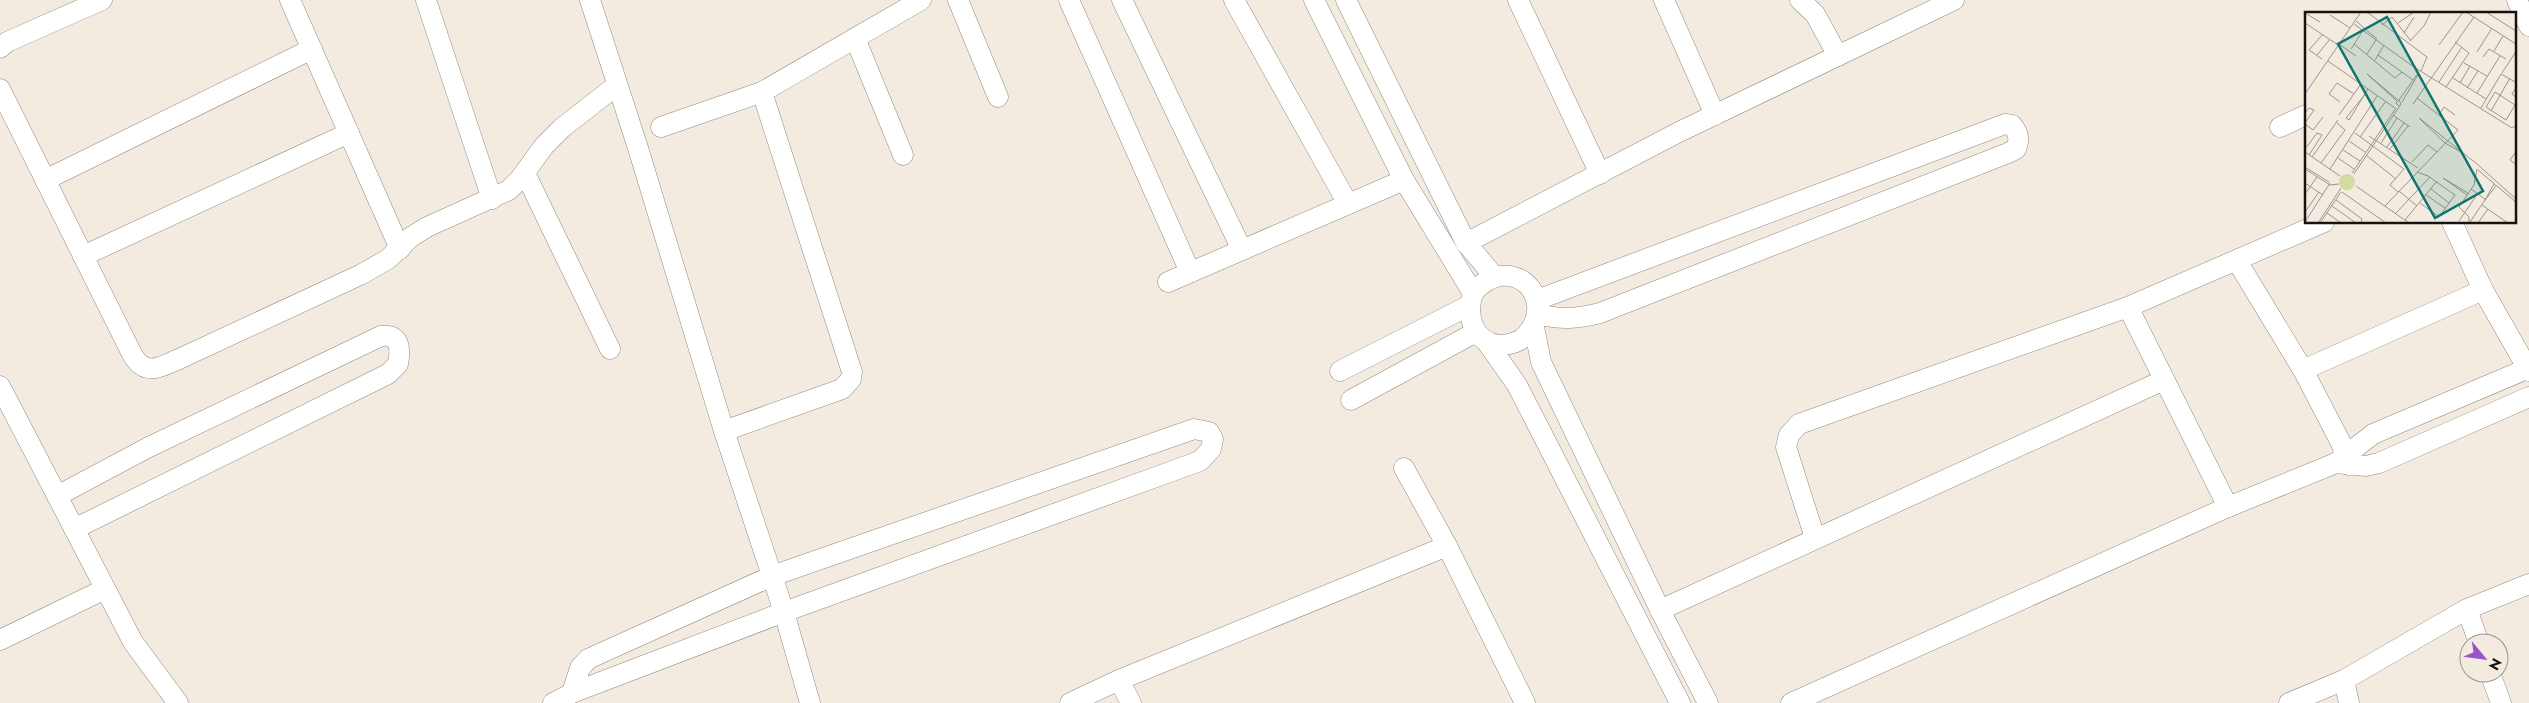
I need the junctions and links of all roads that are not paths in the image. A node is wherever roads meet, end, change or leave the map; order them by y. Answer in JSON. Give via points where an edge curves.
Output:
{"nodes":[{"id":1,"x":102,"y":0,"type":"edge"},
{"id":2,"x":290,"y":0,"type":"edge"},
{"id":3,"x":426,"y":0,"type":"edge"},
{"id":4,"x":590,"y":0,"type":"edge"},
{"id":5,"x":921,"y":0,"type":"edge"},
{"id":6,"x":958,"y":0,"type":"edge"},
{"id":7,"x":1069,"y":0,"type":"edge"},
{"id":8,"x":1122,"y":0,"type":"edge"},
{"id":9,"x":1234,"y":0,"type":"edge"},
{"id":10,"x":1314,"y":0,"type":"edge"},
{"id":11,"x":1346,"y":0,"type":"edge"},
{"id":12,"x":1518,"y":0,"type":"edge"},
{"id":13,"x":1664,"y":0,"type":"edge"},
{"id":14,"x":1800,"y":0,"type":"edge"},
{"id":15,"x":1942,"y":3,"type":"edge"},
{"id":16,"x":1816,"y":7,"type":"edge"},
{"id":17,"x":855,"y":38,"type":"junction"},
{"id":18,"x":0,"y":48,"type":"edge"},
{"id":19,"x":312,"y":49,"type":"junction"},
{"id":20,"x":1838,"y":56,"type":"junction"},
{"id":21,"x":617,"y":85,"type":"junction"},
{"id":22,"x":0,"y":89,"type":"edge"},
{"id":23,"x":762,"y":92,"type":"junction"},
{"id":24,"x":998,"y":96,"type":"dead end"},
{"id":25,"x":1715,"y":115,"type":"junction"},
{"id":26,"x":2305,"y":115,"type":"edge"},
{"id":27,"x":661,"y":127,"type":"dead end"},
{"id":28,"x":2280,"y":127,"type":"dead end"},
{"id":29,"x":349,"y":133,"type":"junction"},
{"id":30,"x":904,"y":155,"type":"dead end"},
{"id":31,"x":524,"y":173,"type":"junction"},
{"id":32,"x":1600,"y":174,"type":"junction"},
{"id":33,"x":45,"y":180,"type":"junction"},
{"id":34,"x":1404,"y":180,"type":"junction"},
{"id":35,"x":492,"y":199,"type":"junction"},
{"id":36,"x":1348,"y":204,"type":"junction"},
{"id":37,"x":2320,"y":224,"type":"edge"},
{"id":38,"x":2453,"y":224,"type":"edge"},
{"id":39,"x":1466,"y":243,"type":"junction"},
{"id":40,"x":400,"y":249,"type":"junction"},
{"id":41,"x":1242,"y":250,"type":"junction"},
{"id":42,"x":83,"y":256,"type":"junction"},
{"id":43,"x":2237,"y":261,"type":"junction"},
{"id":44,"x":1190,"y":272,"type":"junction"},
{"id":45,"x":1494,"y":276,"type":"junction"},
{"id":46,"x":1168,"y":282,"type":"dead end"},
{"id":47,"x":2483,"y":290,"type":"junction"},
{"id":48,"x":1470,"y":299,"type":"junction"},
{"id":49,"x":2128,"y":307,"type":"junction"},
{"id":50,"x":1536,"y":314,"type":"junction"},
{"id":51,"x":1481,"y":336,"type":"junction"},
{"id":52,"x":610,"y":349,"type":"dead end"},
{"id":53,"x":2529,"y":369,"type":"edge"},
{"id":54,"x":2303,"y":370,"type":"junction"},
{"id":55,"x":1340,"y":371,"type":"dead end"},
{"id":56,"x":2164,"y":380,"type":"junction"},
{"id":57,"x":0,"y":386,"type":"edge"},
{"id":58,"x":2529,"y":397,"type":"edge"},
{"id":59,"x":1351,"y":400,"type":"dead end"},
{"id":60,"x":724,"y":431,"type":"junction"},
{"id":61,"x":2343,"y":461,"type":"junction"},
{"id":62,"x":1404,"y":468,"type":"dead end"},
{"id":63,"x":57,"y":496,"type":"junction"},
{"id":64,"x":2228,"y":506,"type":"junction"},
{"id":65,"x":74,"y":529,"type":"junction"},
{"id":66,"x":1815,"y":538,"type":"junction"},
{"id":67,"x":1447,"y":546,"type":"junction"},
{"id":68,"x":772,"y":576,"type":"junction"},
{"id":69,"x":2529,"y":584,"type":"edge"},
{"id":70,"x":105,"y":589,"type":"junction"},
{"id":71,"x":2468,"y":609,"type":"junction"},
{"id":72,"x":1660,"y":610,"type":"junction"},
{"id":73,"x":784,"y":612,"type":"junction"},
{"id":74,"x":2,"y":633,"type":"edge"},
{"id":75,"x":2476,"y":633,"type":"edge"},
{"id":76,"x":1119,"y":680,"type":"junction"},
{"id":77,"x":2344,"y":680,"type":"junction"},
{"id":78,"x":2493,"y":683,"type":"edge"},
{"id":79,"x":572,"y":693,"type":"junction"},
{"id":80,"x":178,"y":703,"type":"edge"},
{"id":81,"x":553,"y":703,"type":"edge"},
{"id":82,"x":810,"y":703,"type":"edge"},
{"id":83,"x":1070,"y":703,"type":"edge"},
{"id":84,"x":1131,"y":703,"type":"edge"},
{"id":85,"x":1525,"y":703,"type":"edge"},
{"id":86,"x":1680,"y":703,"type":"edge"},
{"id":87,"x":1708,"y":703,"type":"edge"},
{"id":88,"x":1791,"y":703,"type":"edge"},
{"id":89,"x":2289,"y":703,"type":"edge"},
{"id":90,"x":2349,"y":703,"type":"edge"},
{"id":91,"x":2500,"y":703,"type":"edge"}],
"edges":[{"from":1,"to":18,"type":"street"},
{"from":2,"to":19,"type":"street"},
{"from":3,"to":35,"type":"street"},
{"from":4,"to":21,"type":"street"},
{"from":5,"to":17,"type":"street"},
{"from":6,"to":24,"type":"street"},
{"from":7,"to":44,"type":"street"},
{"from":8,"to":41,"type":"street"},
{"from":9,"to":36,"type":"street"},
{"from":10,"to":34,"type":"street"},
{"from":11,"to":39,"type":"street"},
{"from":12,"to":32,"type":"street"},
{"from":13,"to":25,"type":"street"},
{"from":14,"to":16,"type":"street"},
{"from":15,"to":20,"type":"street"},
{"from":16,"to":20,"type":"street"},
{"from":17,"to":23,"type":"street"},
{"from":17,"to":30,"type":"street"},
{"from":19,"to":29,"type":"street"},
{"from":19,"to":33,"type":"street"},
{"from":20,"to":25,"type":"street"},
{"from":21,"to":31,"type":"street","via":[[562,128]]},
{"from":21,"to":60,"type":"street"},
{"from":22,"to":33,"type":"street"},
{"from":23,"to":27,"type":"street"},
{"from":23,"to":60,"type":"street","via":[[852,372],[851,379],[842,389]]},
{"from":25,"to":32,"type":"street"},
{"from":26,"to":28,"type":"street"},
{"from":29,"to":40,"type":"street"},
{"from":29,"to":42,"type":"street"},
{"from":31,"to":35,"type":"street","via":[[508,190]]},
{"from":31,"to":52,"type":"street"},
{"from":32,"to":39,"type":"street"},
{"from":33,"to":42,"type":"street"},
{"from":34,"to":36,"type":"street"},
{"from":34,"to":48,"type":"street"},
{"from":35,"to":40,"type":"street","via":[[427,227]]},
{"from":36,"to":41,"type":"street"},
{"from":37,"to":43,"type":"street"},
{"from":38,"to":47,"type":"street"},
{"from":39,"to":45,"type":"street"},
{"from":40,"to":42,"type":"street","via":[[362,274],[179,359],[147,369],[139,366],[133,356]]},
{"from":41,"to":44,"type":"street"},
{"from":43,"to":49,"type":"street"},
{"from":43,"to":54,"type":"street"},
{"from":44,"to":46,"type":"street"},
{"from":45,"to":48,"type":"street","via":[[1481,282]]},
{"from":45,"to":50,"type":"street","via":[[1520,279],[1530,288]]},
{"from":47,"to":53,"type":"street"},
{"from":47,"to":54,"type":"street"},
{"from":48,"to":51,"type":"street","via":[[1470,320]]},
{"from":48,"to":55,"type":"street","via":[[1437,324]]},
{"from":49,"to":56,"type":"street"},
{"from":49,"to":66,"type":"street","via":[[1799,424],[1789,435],[1786,447]]},
{"from":50,"to":50,"type":"street","via":[[2005,124],[2016,130],[2020,141],[2016,149],[2008,153],[1600,312],[1560,319]]},
{"from":50,"to":51,"type":"street","via":[[1525,337],[1513,344],[1499,345]]},
{"from":50,"to":72,"type":"street","via":[[1541,362]]},
{"from":51,"to":59,"type":"street"},
{"from":51,"to":86,"type":"street","via":[[1517,385]]},
{"from":53,"to":61,"type":"street","via":[[2373,434]]},
{"from":54,"to":61,"type":"street"},
{"from":56,"to":64,"type":"street"},
{"from":56,"to":66,"type":"street"},
{"from":57,"to":63,"type":"street"},
{"from":58,"to":61,"type":"street","via":[[2379,463],[2366,466]]},
{"from":60,"to":68,"type":"street"},
{"from":61,"to":64,"type":"street"},
{"from":62,"to":67,"type":"street"},
{"from":63,"to":65,"type":"street"},
{"from":63,"to":65,"type":"street","via":[[149,447],[381,336],[389,335],[399,344],[398,364],[388,374]]},
{"from":64,"to":88,"type":"street"},
{"from":65,"to":70,"type":"street"},
{"from":66,"to":72,"type":"street"},
{"from":67,"to":76,"type":"street"},
{"from":67,"to":85,"type":"street"},
{"from":68,"to":73,"type":"street"},
{"from":68,"to":73,"type":"street","via":[[1194,429],[1209,432],[1213,439],[1211,450],[1200,462]]},
{"from":68,"to":79,"type":"street","via":[[588,659],[580,668]]},
{"from":69,"to":71,"type":"street"},
{"from":70,"to":74,"type":"street"},
{"from":70,"to":80,"type":"street","via":[[133,642]]},
{"from":71,"to":75,"type":"street"},
{"from":71,"to":77,"type":"street"},
{"from":72,"to":87,"type":"street"},
{"from":73,"to":79,"type":"street"},
{"from":73,"to":82,"type":"street"},
{"from":76,"to":83,"type":"street"},
{"from":76,"to":84,"type":"street"},
{"from":77,"to":89,"type":"street"},
{"from":77,"to":90,"type":"street"},
{"from":78,"to":91,"type":"street"},
{"from":79,"to":81,"type":"street"}]}
